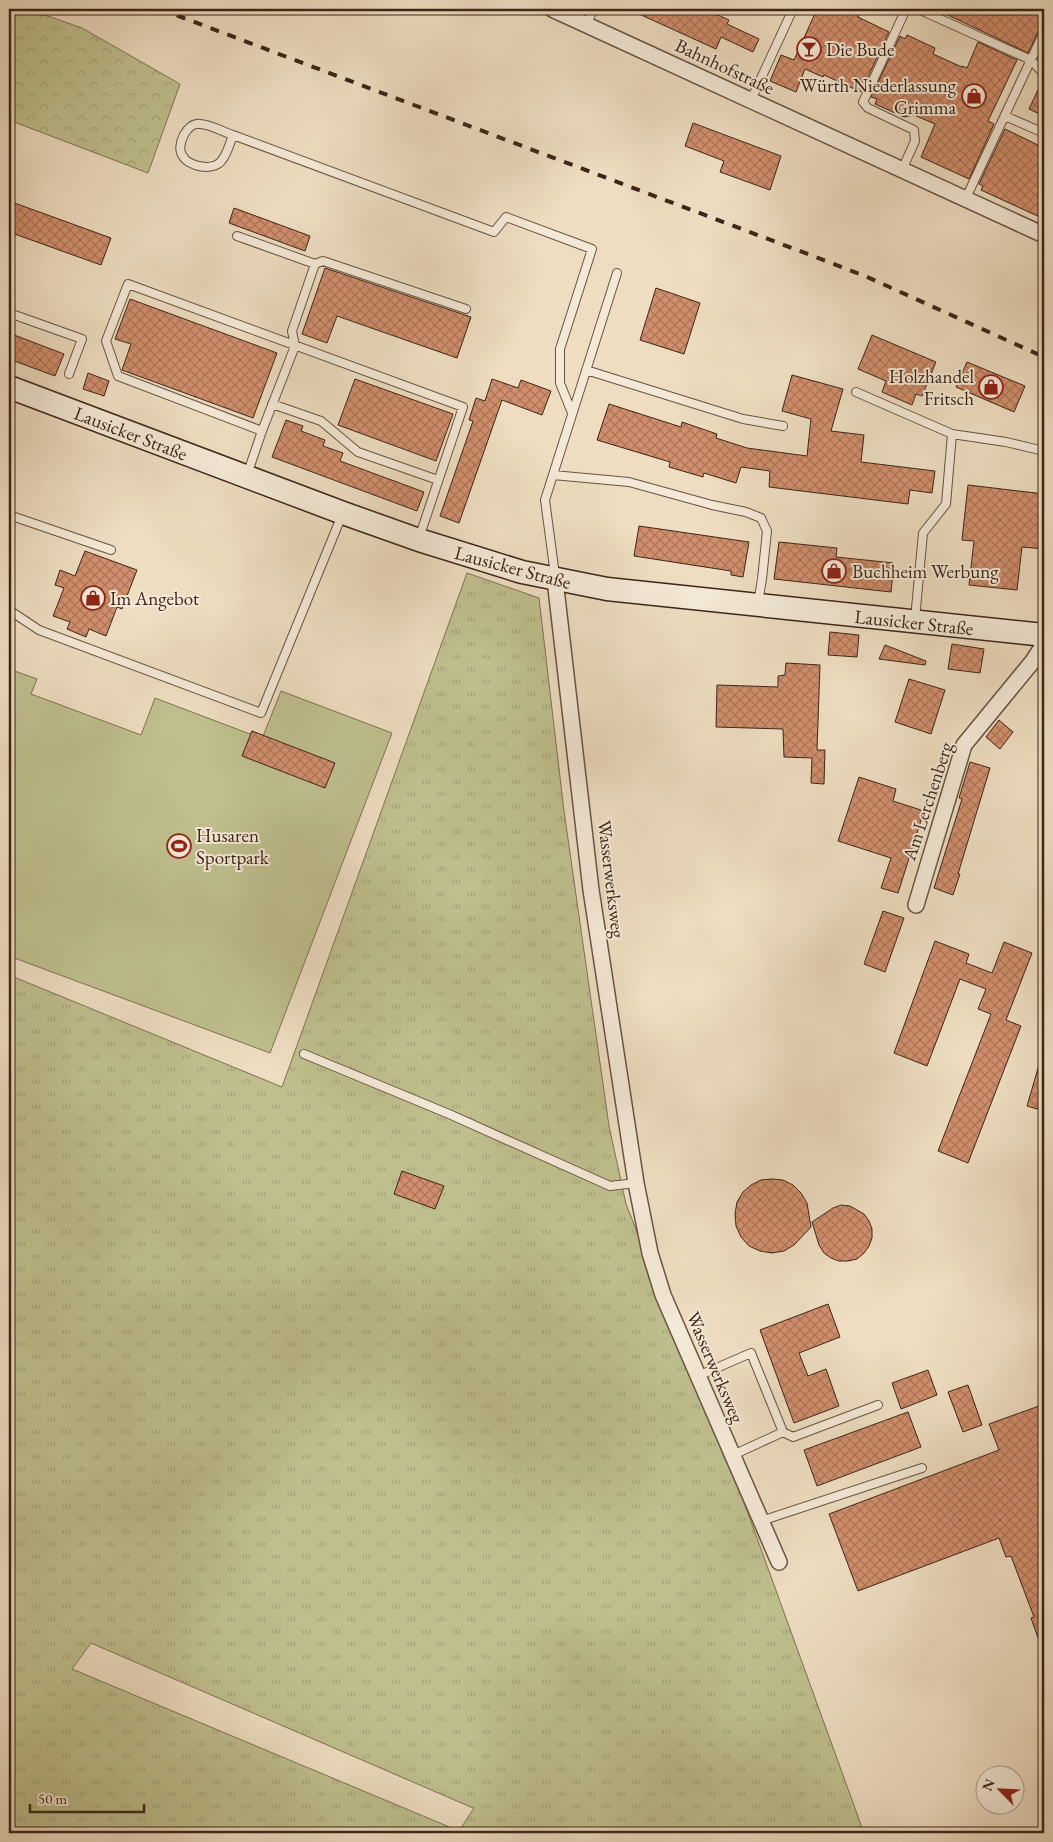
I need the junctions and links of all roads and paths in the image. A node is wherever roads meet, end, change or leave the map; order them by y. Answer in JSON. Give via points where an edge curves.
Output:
{"nodes":[{"id":1,"x":552,"y":9,"type":"edge"},
{"id":2,"x":594,"y":9,"type":"edge"},
{"id":3,"x":793,"y":9,"type":"edge"},
{"id":4,"x":906,"y":9,"type":"edge"},
{"id":5,"x":918,"y":9,"type":"edge"},
{"id":6,"x":942,"y":9,"type":"edge"},
{"id":7,"x":938,"y":17,"type":"junction"},
{"id":8,"x":586,"y":24,"type":"junction"},
{"id":9,"x":1044,"y":32,"type":"edge"},
{"id":10,"x":1031,"y":60,"type":"junction"},
{"id":11,"x":1044,"y":74,"type":"edge"},
{"id":12,"x":751,"y":100,"type":"junction"},
{"id":13,"x":1005,"y":116,"type":"junction"},
{"id":14,"x":1044,"y":133,"type":"edge"},
{"id":15,"x":233,"y":135,"type":"junction"},
{"id":16,"x":902,"y":170,"type":"junction"},
{"id":17,"x":966,"y":198,"type":"junction"},
{"id":18,"x":1044,"y":235,"type":"edge"},
{"id":19,"x":237,"y":236,"type":"dead end"},
{"id":20,"x":315,"y":264,"type":"junction"},
{"id":21,"x":617,"y":272,"type":"dead end"},
{"id":22,"x":466,"y":309,"type":"dead end"},
{"id":23,"x":9,"y":313,"type":"edge"},
{"id":24,"x":295,"y":346,"type":"junction"},
{"id":25,"x":586,"y":370,"type":"junction"},
{"id":26,"x":69,"y":374,"type":"dead end"},
{"id":27,"x":9,"y":387,"type":"edge"},
{"id":28,"x":856,"y":392,"type":"dead end"},
{"id":29,"x":272,"y":404,"type":"junction"},
{"id":30,"x":572,"y":413,"type":"junction"},
{"id":31,"x":783,"y":426,"type":"dead end"},
{"id":32,"x":262,"y":431,"type":"junction"},
{"id":33,"x":952,"y":434,"type":"junction"},
{"id":34,"x":1044,"y":451,"type":"edge"},
{"id":35,"x":553,"y":475,"type":"junction"},
{"id":36,"x":246,"y":476,"type":"junction"},
{"id":37,"x":438,"y":480,"type":"junction"},
{"id":38,"x":343,"y":513,"type":"junction"},
{"id":39,"x":9,"y":516,"type":"edge"},
{"id":40,"x":419,"y":540,"type":"junction"},
{"id":41,"x":110,"y":550,"type":"dead end"},
{"id":42,"x":556,"y":580,"type":"junction"},
{"id":43,"x":757,"y":605,"type":"junction"},
{"id":44,"x":9,"y":610,"type":"edge"},
{"id":45,"x":915,"y":622,"type":"junction"},
{"id":46,"x":1044,"y":636,"type":"edge"},
{"id":47,"x":1044,"y":644,"type":"edge"},
{"id":48,"x":916,"y":905,"type":"dead end"},
{"id":49,"x":304,"y":1054,"type":"dead end"},
{"id":50,"x":636,"y":1183,"type":"junction"},
{"id":51,"x":698,"y":1376,"type":"junction"},
{"id":52,"x":878,"y":1405,"type":"dead end"},
{"id":53,"x":784,"y":1432,"type":"junction"},
{"id":54,"x":732,"y":1456,"type":"junction"},
{"id":55,"x":922,"y":1468,"type":"dead end"},
{"id":56,"x":761,"y":1521,"type":"junction"},
{"id":57,"x":779,"y":1562,"type":"dead end"}],
"edges":[{"from":1,"to":8,"type":"street","name":"Bahnhofstraße"},
{"from":2,"to":8,"type":"lane"},
{"from":3,"to":12,"type":"lane"},
{"from":4,"to":16,"type":"lane","via":[[863,102],[868,108],[914,130],[915,141]]},
{"from":5,"to":7,"type":"lane"},
{"from":6,"to":7,"type":"lane"},
{"from":7,"to":10,"type":"lane"},
{"from":8,"to":12,"type":"street","name":"Bahnhofstraße"},
{"from":9,"to":10,"type":"lane"},
{"from":10,"to":11,"type":"lane"},
{"from":10,"to":13,"type":"lane"},
{"from":12,"to":16,"type":"street","name":"Bahnhofstraße"},
{"from":13,"to":14,"type":"lane"},
{"from":13,"to":17,"type":"lane"},
{"from":15,"to":15,"type":"lane","via":[[222,161],[214,166],[203,167],[185,160],[180,153],[187,130],[193,125],[200,124]]},
{"from":15,"to":30,"type":"lane","via":[[494,232],[506,217],[592,249],[560,349],[560,383]]},
{"from":16,"to":17,"type":"street","name":"Bahnhofstraße"},
{"from":17,"to":18,"type":"street","name":"Bahnhofstraße"},
{"from":19,"to":20,"type":"lane"},
{"from":20,"to":22,"type":"lane","via":[[323,261]]},
{"from":20,"to":24,"type":"lane","via":[[292,331]]},
{"from":21,"to":25,"type":"lane"},
{"from":23,"to":26,"type":"lane","via":[[82,339]]},
{"from":24,"to":29,"type":"lane"},
{"from":24,"to":32,"type":"lane","via":[[128,284],[106,341],[118,376]]},
{"from":24,"to":37,"type":"lane","via":[[463,407]]},
{"from":25,"to":30,"type":"lane"},
{"from":25,"to":31,"type":"lane","via":[[744,418]]},
{"from":27,"to":36,"type":"main road","name":"Lausicker Straße"},
{"from":28,"to":33,"type":"lane"},
{"from":29,"to":32,"type":"lane"},
{"from":29,"to":37,"type":"lane","via":[[321,421],[358,452]]},
{"from":30,"to":35,"type":"lane"},
{"from":32,"to":36,"type":"lane"},
{"from":33,"to":34,"type":"lane"},
{"from":33,"to":45,"type":"lane","via":[[946,504],[923,533]]},
{"from":35,"to":42,"type":"lane","via":[[545,500]]},
{"from":35,"to":43,"type":"lane","via":[[629,482],[761,518],[767,531]]},
{"from":36,"to":38,"type":"main road","name":"Lausicker Straße"},
{"from":37,"to":40,"type":"lane"},
{"from":38,"to":40,"type":"main road","name":"Lausicker Straße"},
{"from":38,"to":44,"type":"lane","via":[[261,713],[39,630]]},
{"from":39,"to":41,"type":"lane"},
{"from":40,"to":42,"type":"main road","name":"Lausicker Straße"},
{"from":42,"to":43,"type":"main road","name":"Lausicker Straße","via":[[607,589]]},
{"from":42,"to":50,"type":"street","name":"Wasserwerksweg","via":[[592,890]]},
{"from":43,"to":45,"type":"main road","name":"Lausicker Straße"},
{"from":45,"to":46,"type":"main road","name":"Lausicker Straße"},
{"from":47,"to":48,"type":"street","name":"Am Lerchenberg","via":[[964,745]]},
{"from":49,"to":50,"type":"lane","via":[[610,1186]]},
{"from":50,"to":51,"type":"street","name":"Wasserwerksweg","via":[[650,1252],[663,1295]]},
{"from":51,"to":53,"type":"lane","via":[[751,1353]]},
{"from":51,"to":54,"type":"street","name":"Wasserwerksweg"},
{"from":52,"to":53,"type":"lane","via":[[793,1437]]},
{"from":53,"to":54,"type":"lane"},
{"from":54,"to":56,"type":"street","name":"Wasserwerksweg"},
{"from":55,"to":56,"type":"lane"},
{"from":56,"to":57,"type":"street","name":"Wasserwerksweg"}]}
